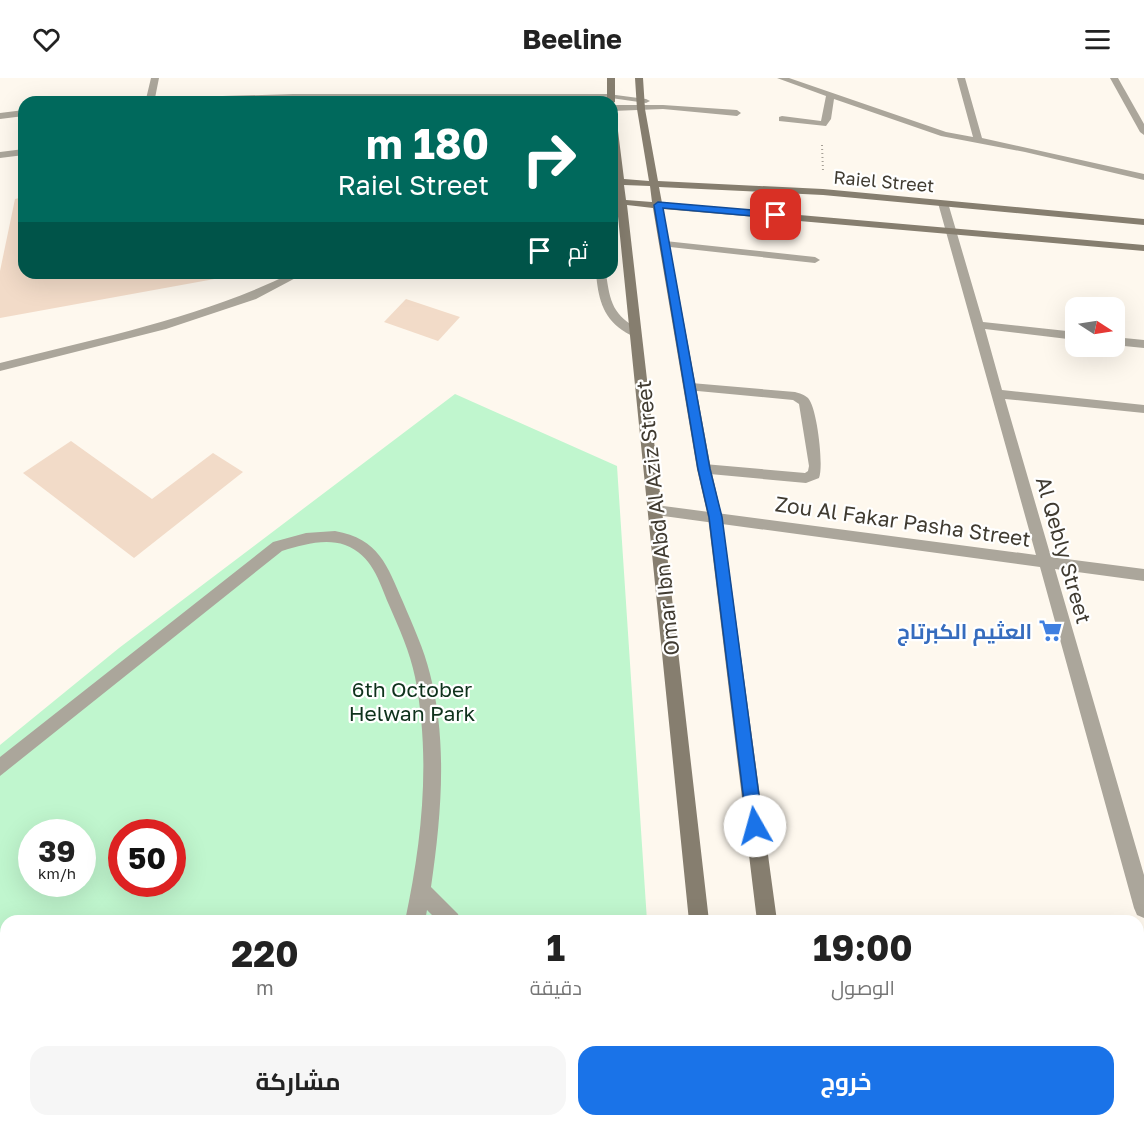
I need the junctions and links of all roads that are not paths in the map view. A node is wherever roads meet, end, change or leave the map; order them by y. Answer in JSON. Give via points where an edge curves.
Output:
{"nodes":[{"id":1,"x":155,"y":78,"type":"edge"},
{"id":2,"x":611,"y":78,"type":"edge"},
{"id":3,"x":639,"y":78,"type":"edge"},
{"id":4,"x":781,"y":78,"type":"edge"},
{"id":5,"x":961,"y":78,"type":"edge"},
{"id":6,"x":1114,"y":78,"type":"edge"},
{"id":7,"x":151,"y":96,"type":"edge"},
{"id":8,"x":611,"y":96,"type":"edge"},
{"id":9,"x":830,"y":96,"type":"junction"},
{"id":10,"x":618,"y":100,"type":"edge"},
{"id":11,"x":640,"y":105,"type":"junction"},
{"id":12,"x":618,"y":107,"type":"edge"},
{"id":13,"x":737,"y":113,"type":"dead end"},
{"id":14,"x":18,"y":114,"type":"edge"},
{"id":15,"x":0,"y":116,"type":"edge"},
{"id":16,"x":782,"y":119,"type":"dead end"},
{"id":17,"x":1144,"y":132,"type":"edge"},
{"id":18,"x":978,"y":139,"type":"junction"},
{"id":19,"x":18,"y":153,"type":"edge"},
{"id":20,"x":0,"y":155,"type":"edge"},
{"id":21,"x":1144,"y":177,"type":"edge"},
{"id":22,"x":618,"y":182,"type":"edge"},
{"id":23,"x":655,"y":183,"type":"junction"},
{"id":24,"x":618,"y":190,"type":"edge"},
{"id":25,"x":621,"y":202,"type":"junction"},
{"id":26,"x":944,"y":203,"type":"junction"},
{"id":27,"x":658,"y":205,"type":"junction"},
{"id":28,"x":1144,"y":222,"type":"edge"},
{"id":29,"x":951,"y":231,"type":"junction"},
{"id":30,"x":665,"y":244,"type":"junction"},
{"id":31,"x":1144,"y":248,"type":"edge"},
{"id":32,"x":815,"y":260,"type":"dead end"},
{"id":33,"x":288,"y":279,"type":"edge"},
{"id":34,"x":602,"y":279,"type":"edge"},
{"id":35,"x":978,"y":325,"type":"junction"},
{"id":36,"x":636,"y":333,"type":"junction"},
{"id":37,"x":1065,"y":335,"type":"edge"},
{"id":38,"x":1125,"y":342,"type":"edge"},
{"id":39,"x":1144,"y":344,"type":"edge"},
{"id":40,"x":0,"y":367,"type":"edge"},
{"id":41,"x":691,"y":387,"type":"junction"},
{"id":42,"x":998,"y":394,"type":"junction"},
{"id":43,"x":1144,"y":409,"type":"edge"},
{"id":44,"x":704,"y":469,"type":"junction"},
{"id":45,"x":656,"y":510,"type":"junction"},
{"id":46,"x":715,"y":517,"type":"junction"},
{"id":47,"x":1046,"y":561,"type":"junction"},
{"id":48,"x":1144,"y":575,"type":"edge"},
{"id":49,"x":0,"y":768,"type":"edge"},
{"id":50,"x":422,"y":891,"type":"junction"},
{"id":51,"x":1144,"y":908,"type":"edge"},
{"id":52,"x":416,"y":915,"type":"edge"},
{"id":53,"x":445,"y":915,"type":"edge"},
{"id":54,"x":698,"y":915,"type":"edge"},
{"id":55,"x":766,"y":915,"type":"edge"}],
"edges":[{"from":1,"to":7,"type":"street"},
{"from":2,"to":8,"type":"main road"},
{"from":3,"to":11,"type":"main road"},
{"from":4,"to":9,"type":"street"},
{"from":5,"to":18,"type":"street"},
{"from":6,"to":17,"type":"street"},
{"from":9,"to":16,"type":"street","via":[[823,124]]},
{"from":9,"to":18,"type":"street","via":[[933,130]]},
{"from":10,"to":11,"type":"street"},
{"from":11,"to":12,"type":"street"},
{"from":11,"to":13,"type":"street"},
{"from":11,"to":23,"type":"main road"},
{"from":14,"to":15,"type":"street"},
{"from":18,"to":21,"type":"street"},
{"from":19,"to":20,"type":"street"},
{"from":22,"to":23,"type":"main road","name":"Raiel Street"},
{"from":23,"to":26,"type":"main road","name":"Raiel Street"},
{"from":23,"to":27,"type":"main road"},
{"from":24,"to":25,"type":"main road","name":"Omar Ibn Abd Al Aziz Street"},
{"from":25,"to":27,"type":"main road"},
{"from":25,"to":36,"type":"main road","name":"Omar Ibn Abd Al Aziz Street"},
{"from":26,"to":28,"type":"main road","name":"Raiel Street"},
{"from":26,"to":29,"type":"street","name":"Al Qebly Street"},
{"from":27,"to":29,"type":"main road"},
{"from":27,"to":30,"type":"main road"},
{"from":29,"to":31,"type":"main road"},
{"from":29,"to":35,"type":"street","name":"Al Qebly Street"},
{"from":30,"to":32,"type":"street"},
{"from":30,"to":41,"type":"main road"},
{"from":33,"to":40,"type":"street","via":[[252,297],[162,326]]},
{"from":34,"to":36,"type":"street","via":[[609,313]]},
{"from":35,"to":37,"type":"street"},
{"from":35,"to":42,"type":"street","name":"Al Qebly Street"},
{"from":36,"to":45,"type":"main road","name":"Omar Ibn Abd Al Aziz Street"},
{"from":38,"to":39,"type":"street"},
{"from":41,"to":44,"type":"main road"},
{"from":41,"to":44,"type":"street","via":[[795,396],[804,401],[816,466],[814,474],[806,478]]},
{"from":42,"to":43,"type":"street"},
{"from":42,"to":47,"type":"street","name":"Al Qebly Street"},
{"from":44,"to":46,"type":"main road"},
{"from":45,"to":46,"type":"street","name":"Zou Al Fakar Pasha Street"},
{"from":45,"to":54,"type":"main road","name":"Omar Ibn Abd Al Aziz Street"},
{"from":46,"to":47,"type":"street","name":"Zou Al Fakar Pasha Street"},
{"from":46,"to":55,"type":"main road"},
{"from":47,"to":48,"type":"street","name":"Zou Al Fakar Pasha Street"},
{"from":47,"to":51,"type":"street","name":"Al Qebly Street"},
{"from":49,"to":50,"type":"street","via":[[278,546],[316,536],[352,541],[378,560],[415,647],[429,716],[432,797]]},
{"from":50,"to":52,"type":"street"},
{"from":50,"to":53,"type":"street"}]}
